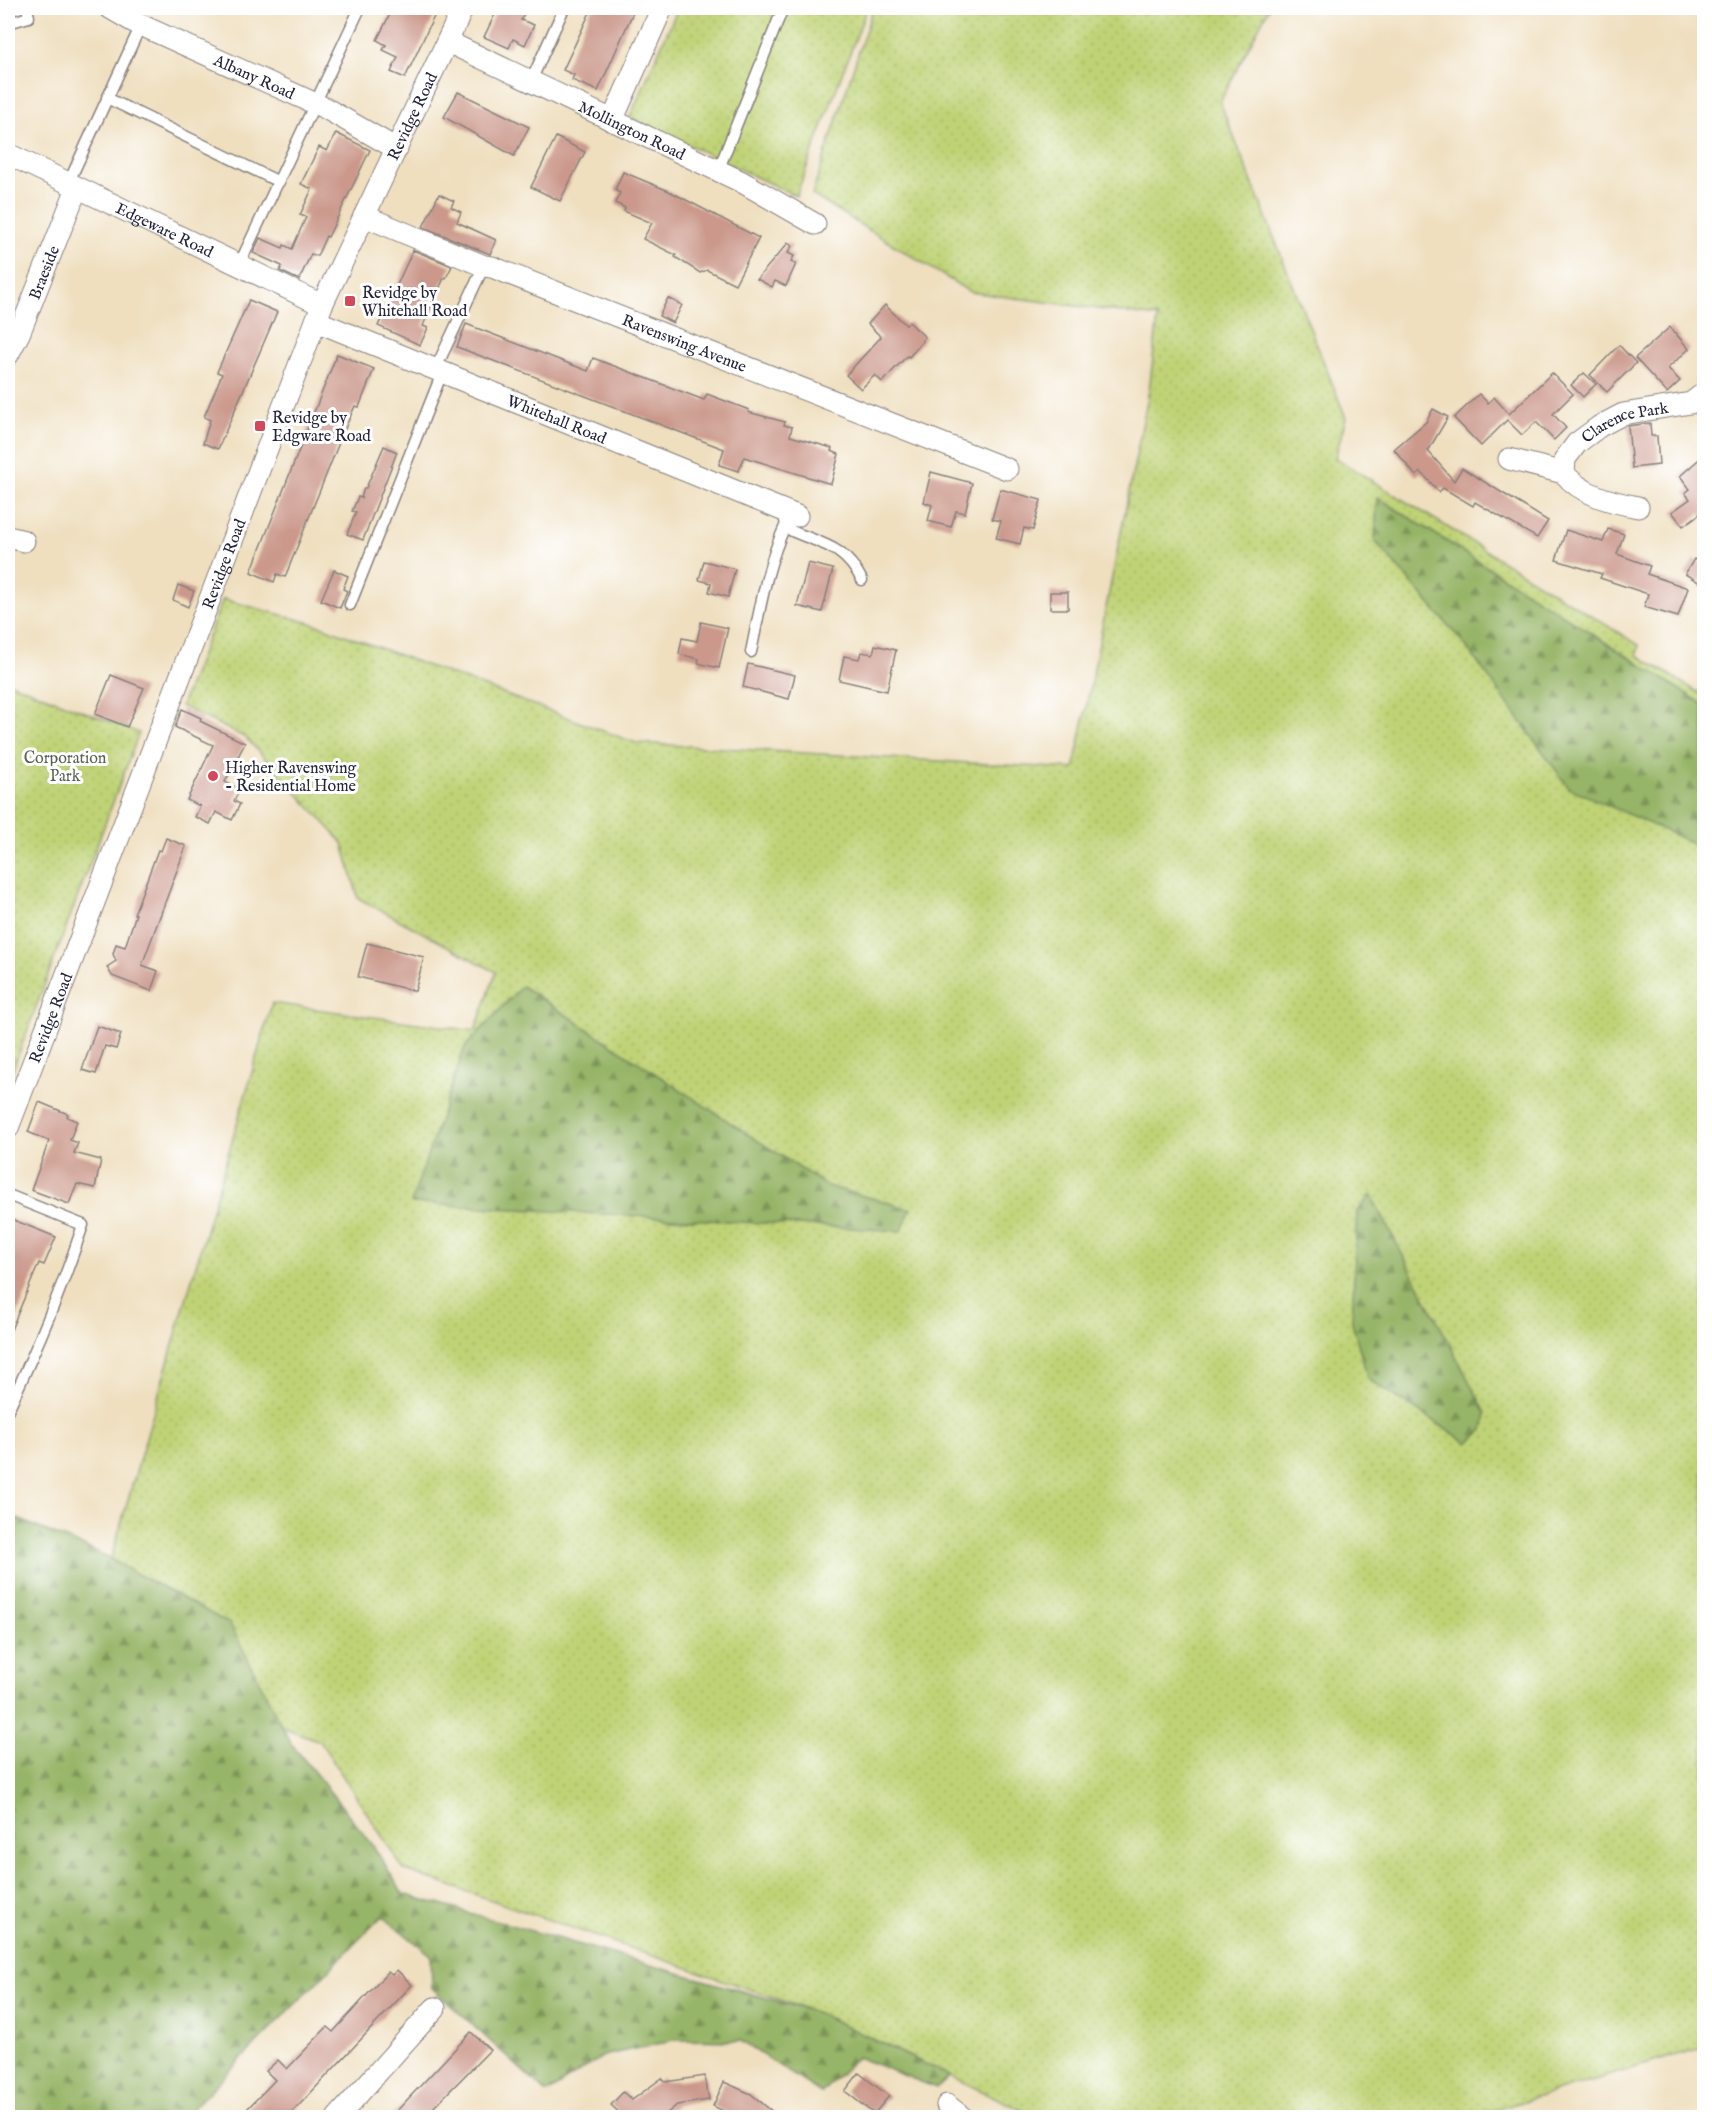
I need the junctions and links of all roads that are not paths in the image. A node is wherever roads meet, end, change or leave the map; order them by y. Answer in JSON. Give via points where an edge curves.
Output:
{"nodes":[{"id":1,"x":27,"y":8,"type":"edge"},
{"id":2,"x":110,"y":8,"type":"edge"},
{"id":3,"x":360,"y":8,"type":"edge"},
{"id":4,"x":463,"y":8,"type":"edge"},
{"id":5,"x":564,"y":8,"type":"edge"},
{"id":6,"x":662,"y":8,"type":"edge"},
{"id":7,"x":783,"y":8,"type":"edge"},
{"id":8,"x":8,"y":23,"type":"edge"},
{"id":9,"x":141,"y":25,"type":"junction"},
{"id":10,"x":448,"y":42,"type":"junction"},
{"id":11,"x":531,"y":81,"type":"junction"},
{"id":12,"x":107,"y":98,"type":"junction"},
{"id":13,"x":316,"y":104,"type":"junction"},
{"id":14,"x":612,"y":121,"type":"junction"},
{"id":15,"x":398,"y":149,"type":"junction"},
{"id":16,"x":8,"y":154,"type":"edge"},
{"id":17,"x":718,"y":171,"type":"junction"},
{"id":18,"x":279,"y":182,"type":"junction"},
{"id":19,"x":73,"y":186,"type":"junction"},
{"id":20,"x":364,"y":216,"type":"junction"},
{"id":21,"x":814,"y":224,"type":"dead end"},
{"id":22,"x":239,"y":265,"type":"junction"},
{"id":23,"x":484,"y":266,"type":"junction"},
{"id":24,"x":319,"y":313,"type":"junction"},
{"id":25,"x":8,"y":355,"type":"edge"},
{"id":26,"x":439,"y":372,"type":"junction"},
{"id":27,"x":1704,"y":393,"type":"edge"},
{"id":28,"x":1509,"y":459,"type":"dead end"},
{"id":29,"x":1007,"y":469,"type":"dead end"},
{"id":30,"x":1564,"y":473,"type":"junction"},
{"id":31,"x":1638,"y":507,"type":"dead end"},
{"id":32,"x":789,"y":517,"type":"junction"},
{"id":33,"x":862,"y":580,"type":"dead end"},
{"id":34,"x":350,"y":605,"type":"dead end"},
{"id":35,"x":751,"y":652,"type":"dead end"},
{"id":36,"x":8,"y":1128,"type":"edge"},
{"id":37,"x":8,"y":1195,"type":"edge"},
{"id":38,"x":8,"y":1410,"type":"edge"},
{"id":39,"x":435,"y":2008,"type":"dead end"},
{"id":40,"x":337,"y":2118,"type":"edge"}],
"edges":[{"from":1,"to":8,"type":"lane","via":[[29,17]]},
{"from":2,"to":9,"type":"street","name":"Albany Road"},
{"from":3,"to":13,"type":"lane"},
{"from":4,"to":10,"type":"street","name":"Revidge Road"},
{"from":5,"to":11,"type":"lane"},
{"from":6,"to":14,"type":"street"},
{"from":7,"to":17,"type":"lane"},
{"from":9,"to":12,"type":"lane"},
{"from":9,"to":13,"type":"street","name":"Albany Road"},
{"from":10,"to":11,"type":"street","name":"Mollington Road"},
{"from":10,"to":15,"type":"street","name":"Revidge Road"},
{"from":11,"to":14,"type":"street","name":"Mollington Road"},
{"from":12,"to":18,"type":"lane"},
{"from":12,"to":19,"type":"lane"},
{"from":13,"to":15,"type":"street","name":"Albany Road"},
{"from":13,"to":18,"type":"lane"},
{"from":14,"to":17,"type":"street","name":"Mollington Road"},
{"from":15,"to":20,"type":"street","name":"Revidge Road"},
{"from":16,"to":19,"type":"street","name":"Edgeware Road"},
{"from":17,"to":21,"type":"street","name":"Mollington Road"},
{"from":18,"to":22,"type":"lane"},
{"from":19,"to":22,"type":"street","name":"Edgeware Road"},
{"from":19,"to":25,"type":"street","name":"Braeside"},
{"from":20,"to":23,"type":"street","name":"Ravenswing Avenue"},
{"from":20,"to":24,"type":"street","name":"Revidge Road"},
{"from":22,"to":24,"type":"street","name":"Edgeware Road"},
{"from":23,"to":26,"type":"lane"},
{"from":23,"to":29,"type":"street","name":"Ravenswing Avenue"},
{"from":24,"to":26,"type":"street","name":"Whitehall Road"},
{"from":24,"to":36,"type":"street","name":"Revidge Road"},
{"from":26,"to":32,"type":"street","name":"Whitehall Road"},
{"from":26,"to":34,"type":"lane"},
{"from":27,"to":30,"type":"street","name":"Clarence Park","via":[[1691,403],[1623,414],[1600,426],[1577,442],[1565,459]]},
{"from":28,"to":30,"type":"street"},
{"from":30,"to":31,"type":"street","via":[[1570,481],[1607,501]]},
{"from":32,"to":33,"type":"lane","via":[[792,531],[831,547],[850,560]]},
{"from":32,"to":35,"type":"lane","via":[[763,590]]},
{"from":37,"to":38,"type":"lane","via":[[83,1225],[66,1277]]},
{"from":39,"to":40,"type":"street"}]}
